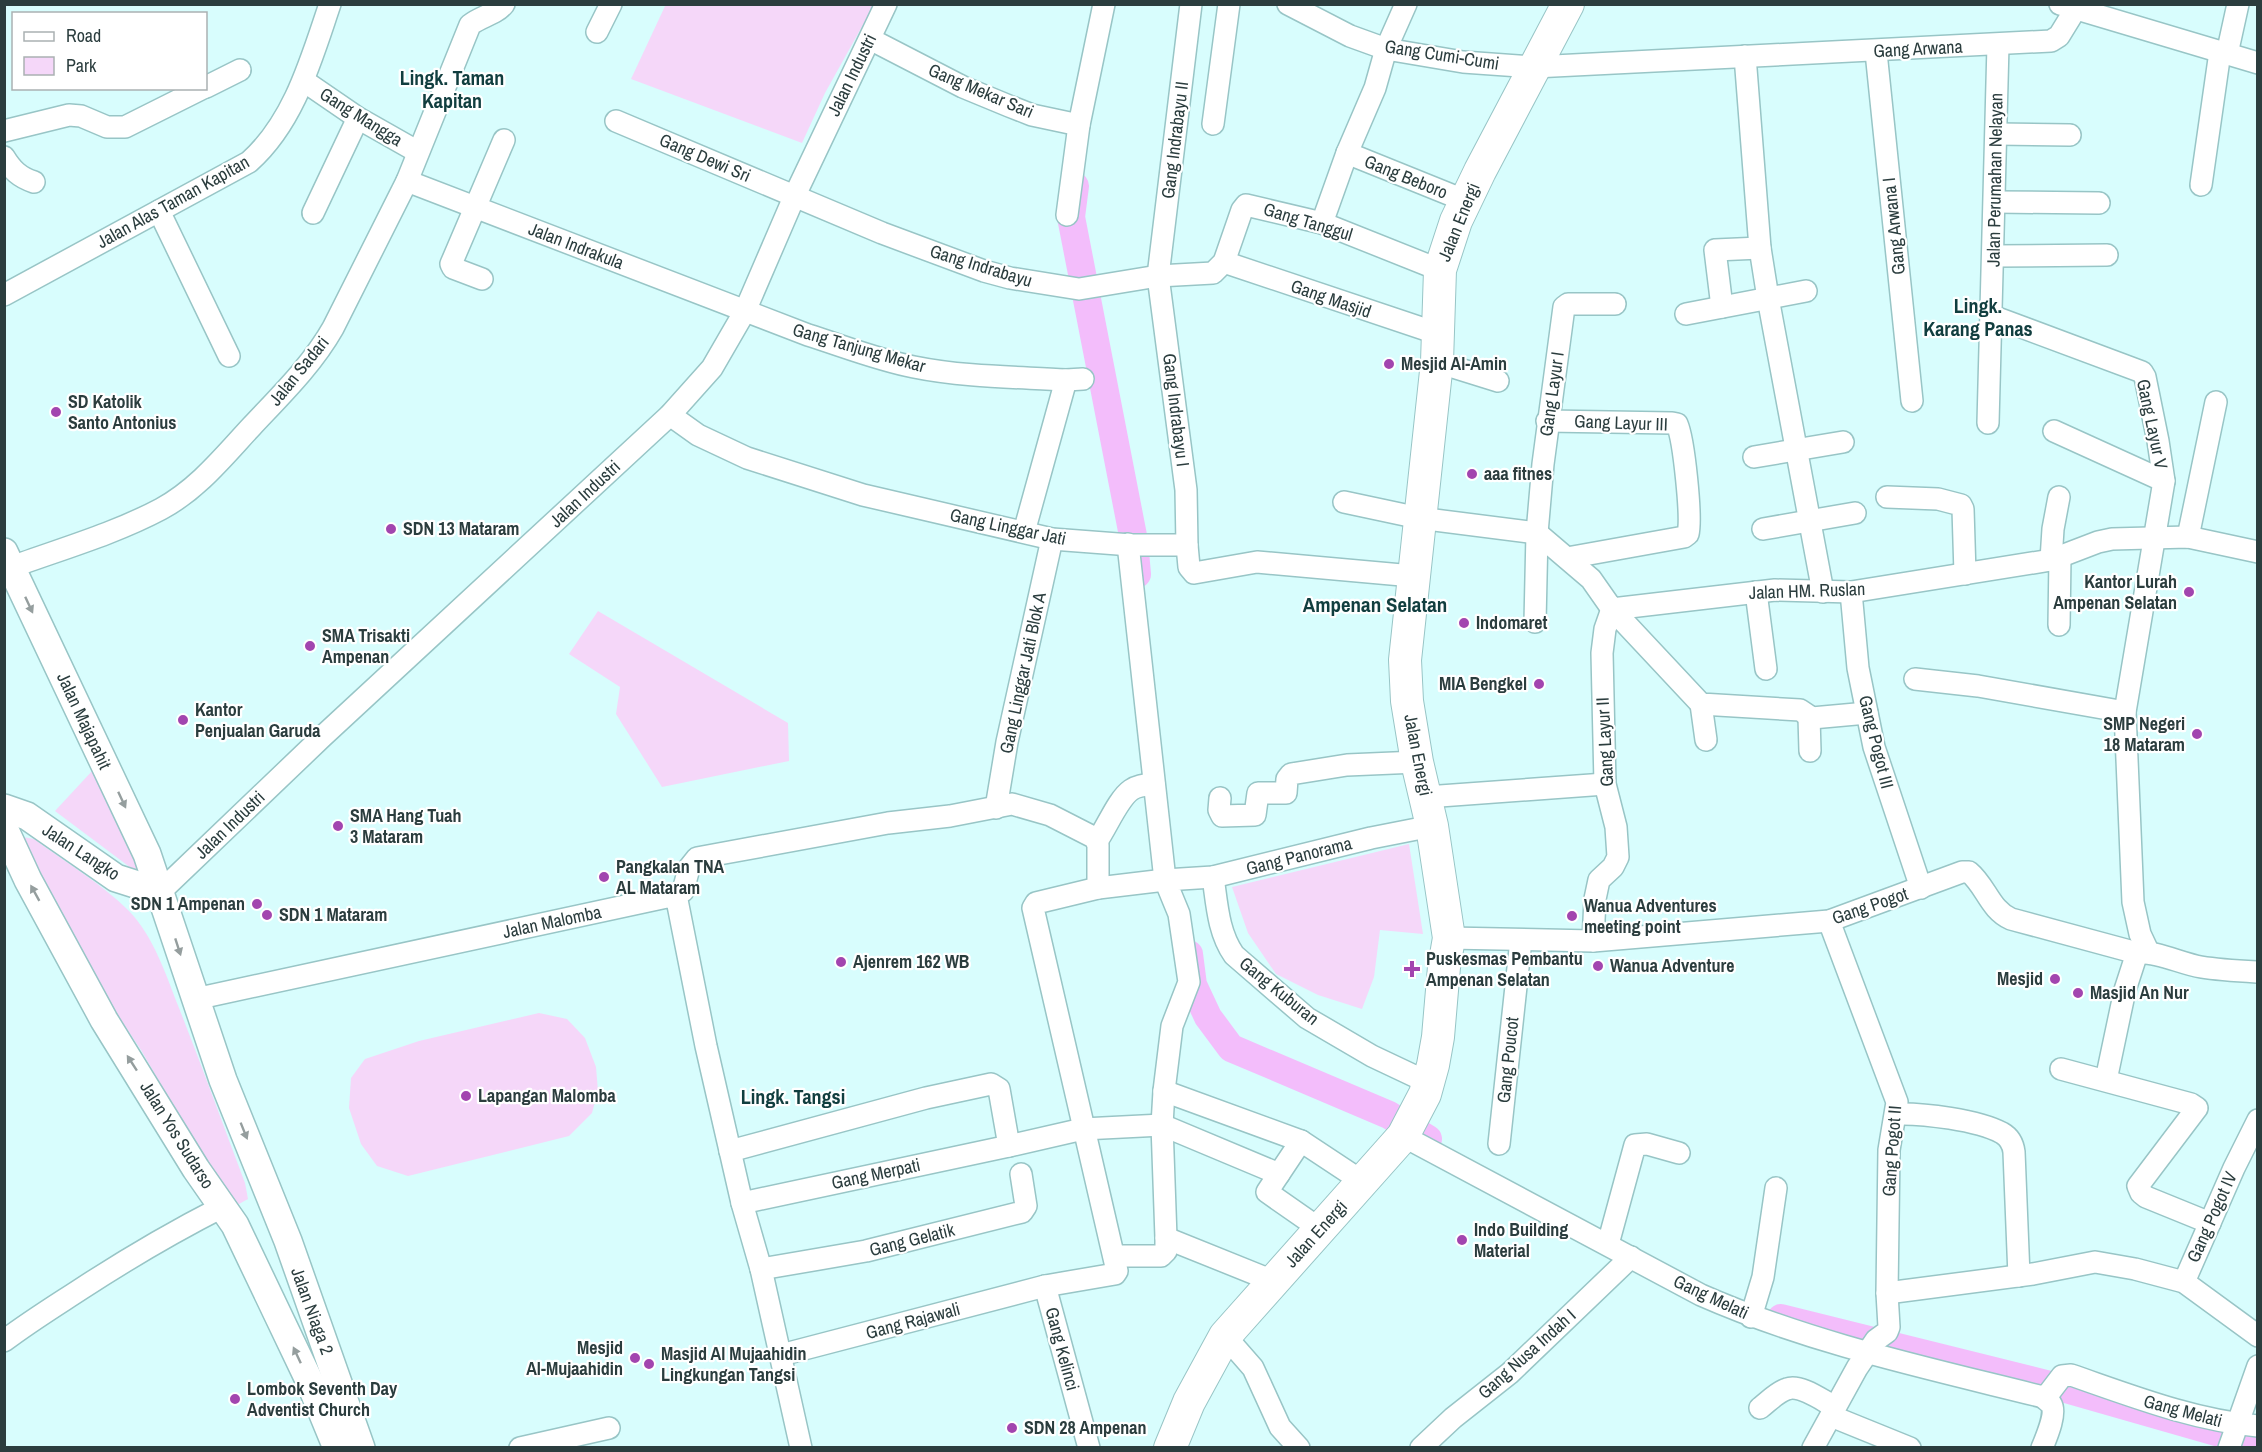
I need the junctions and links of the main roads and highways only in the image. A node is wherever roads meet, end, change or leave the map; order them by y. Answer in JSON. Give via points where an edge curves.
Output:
{"nodes":[{"id":1,"x":1568,"y":4,"type":"edge"},
{"id":2,"x":8,"y":560,"type":"edge"},
{"id":3,"x":4,"y":807,"type":"edge"},
{"id":4,"x":4,"y":828,"type":"edge"},
{"id":5,"x":160,"y":892,"type":"junction"},
{"id":6,"x":274,"y":1206,"type":"junction"},
{"id":7,"x":228,"y":1216,"type":"junction"},
{"id":8,"x":337,"y":1448,"type":"edge"},
{"id":9,"x":361,"y":1448,"type":"edge"},
{"id":10,"x":1170,"y":1448,"type":"edge"}],
"edges":[{"from":1,"to":10,"type":"highway","name":"Jalan Energi","via":[[1456,221],[1440,270],[1438,348],[1405,660],[1407,701],[1449,938],[1433,1065],[1413,1115],[1363,1182],[1225,1336],[1189,1402]]},
{"from":2,"to":5,"type":"main road","name":"Jalan Majapahit","one_way":true,"via":[[147,854]]},
{"from":3,"to":5,"type":"main road","name":"Jalan Langko","via":[[27,816],[116,878]]},
{"from":7,"to":4,"type":"main road","name":"Jalan Yos Sudarso","one_way":true,"via":[[104,1020]]},
{"from":5,"to":6,"type":"main road","one_way":true,"via":[[223,1080]]},
{"from":6,"to":7,"type":"main road"},
{"from":6,"to":9,"type":"main road","name":"Jalan Niaga 2"},
{"from":8,"to":7,"type":"main road","name":"Jalan Yos Sudarso","one_way":true,"via":[[309,1380]]}]}
